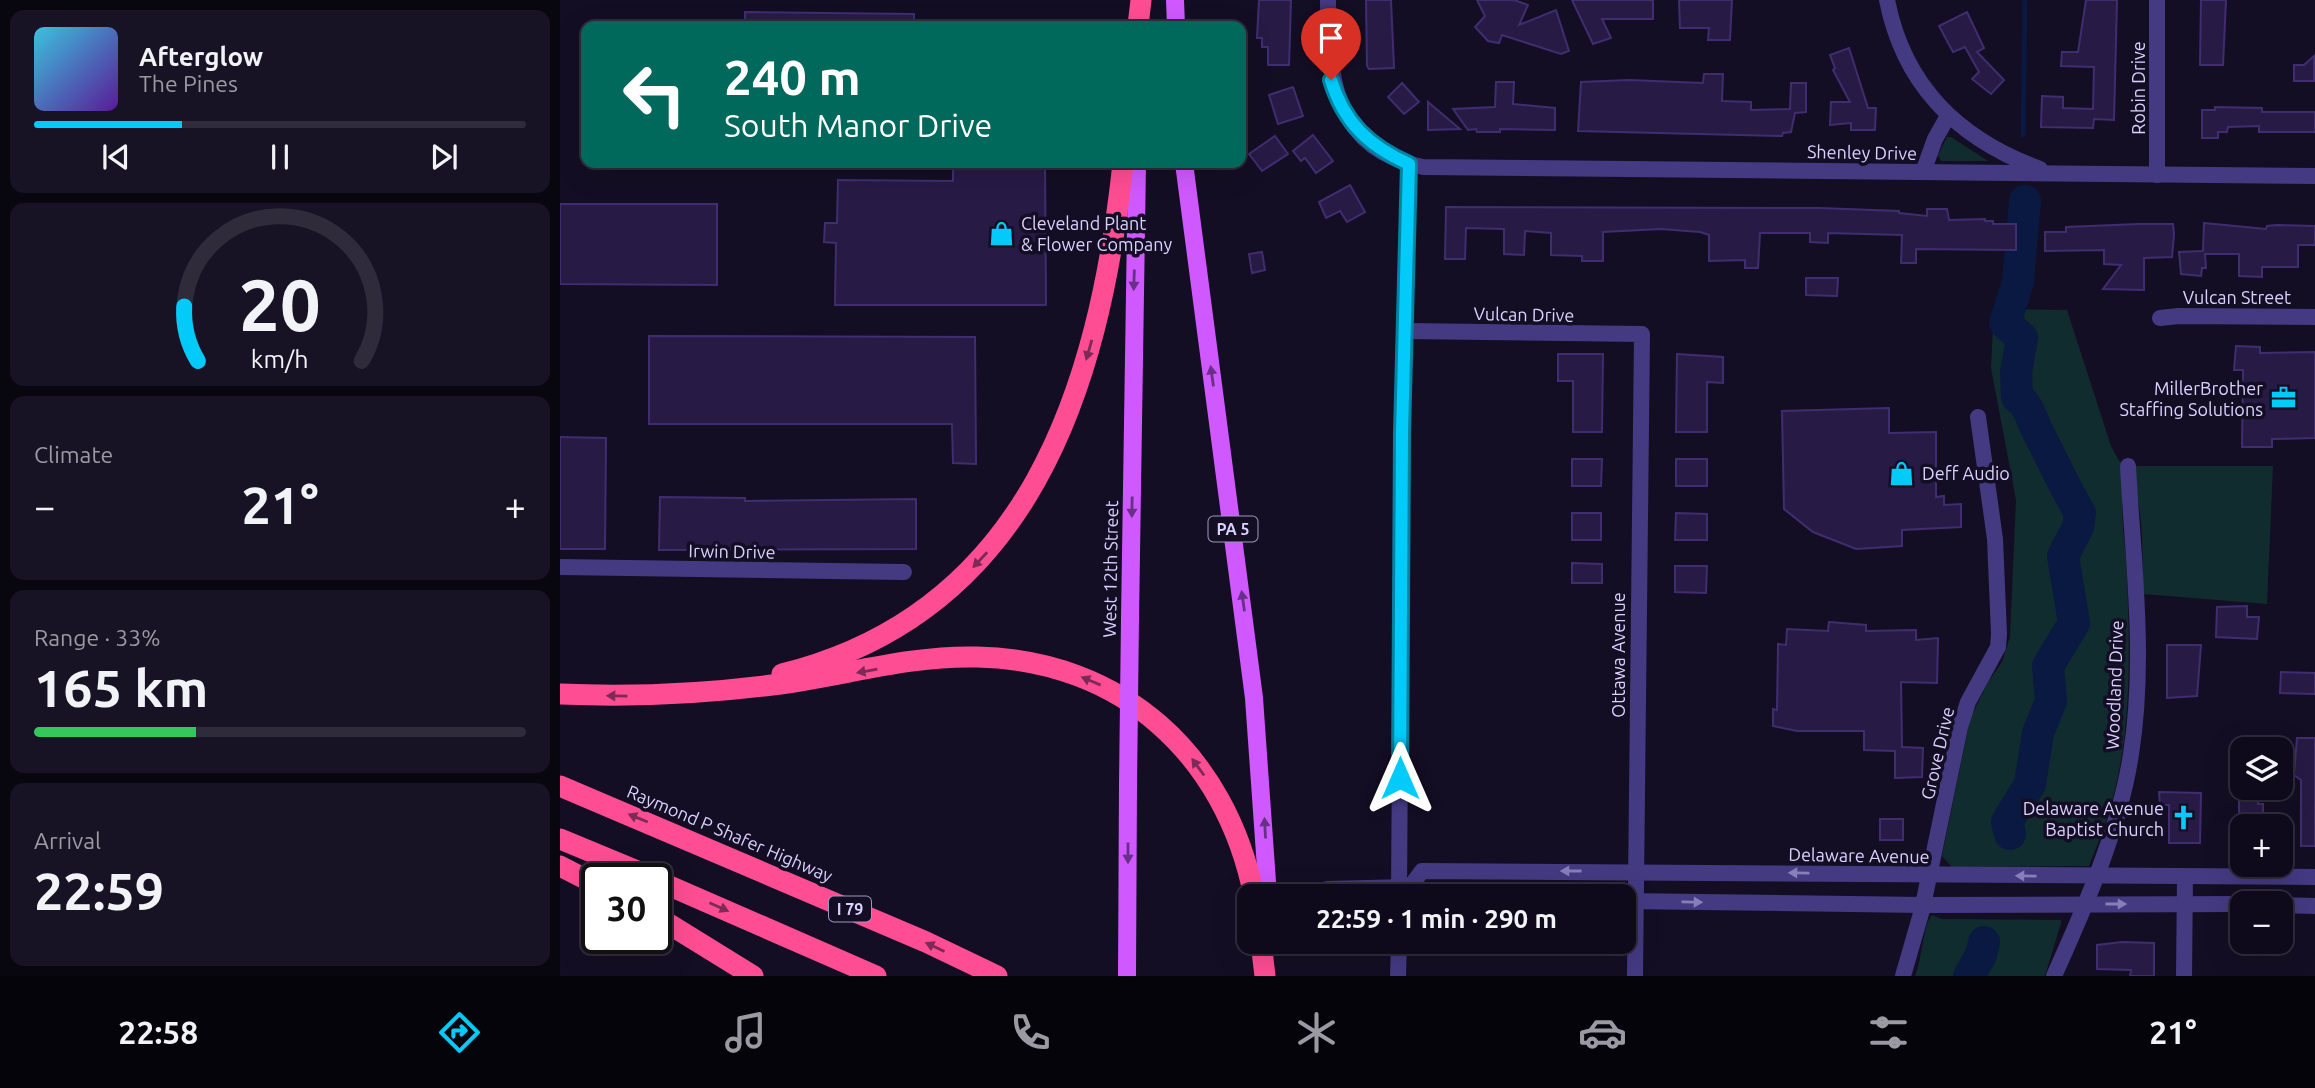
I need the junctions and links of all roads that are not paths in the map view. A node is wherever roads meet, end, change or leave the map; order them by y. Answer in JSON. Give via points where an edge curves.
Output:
{"nodes":[{"id":1,"x":1141,"y":0,"type":"edge"},
{"id":2,"x":1175,"y":0,"type":"edge"},
{"id":3,"x":1328,"y":0,"type":"edge"},
{"id":4,"x":1887,"y":0,"type":"edge"},
{"id":5,"x":2157,"y":0,"type":"edge"},
{"id":6,"x":1139,"y":21,"type":"edge"},
{"id":7,"x":1175,"y":21,"type":"edge"},
{"id":8,"x":1948,"y":116,"type":"junction"},
{"id":9,"x":1409,"y":164,"type":"junction"},
{"id":10,"x":1123,"y":168,"type":"edge"},
{"id":11,"x":1137,"y":168,"type":"edge"},
{"id":12,"x":1185,"y":168,"type":"edge"},
{"id":13,"x":1923,"y":172,"type":"junction"},
{"id":14,"x":2049,"y":173,"type":"junction"},
{"id":15,"x":2157,"y":175,"type":"junction"},
{"id":16,"x":2315,"y":176,"type":"edge"},
{"id":17,"x":2315,"y":317,"type":"edge"},
{"id":18,"x":2160,"y":318,"type":"dead end"},
{"id":19,"x":1405,"y":331,"type":"junction"},
{"id":20,"x":1642,"y":334,"type":"joint"},
{"id":21,"x":1978,"y":416,"type":"dead end"},
{"id":22,"x":2128,"y":466,"type":"dead end"},
{"id":23,"x":560,"y":567,"type":"edge"},
{"id":24,"x":904,"y":572,"type":"dead end"},
{"id":25,"x":674,"y":693,"type":"junction"},
{"id":26,"x":560,"y":694,"type":"edge"},
{"id":27,"x":560,"y":786,"type":"edge"},
{"id":28,"x":560,"y":839,"type":"edge"},
{"id":29,"x":617,"y":863,"type":"edge"},
{"id":30,"x":560,"y":866,"type":"edge"},
{"id":31,"x":1636,"y":871,"type":"junction"},
{"id":32,"x":1930,"y":875,"type":"junction"},
{"id":33,"x":581,"y":877,"type":"edge"},
{"id":34,"x":2094,"y":877,"type":"junction"},
{"id":35,"x":2185,"y":877,"type":"junction"},
{"id":36,"x":2315,"y":877,"type":"edge"},
{"id":37,"x":1250,"y":884,"type":"edge"},
{"id":38,"x":1267,"y":884,"type":"edge"},
{"id":39,"x":1407,"y":884,"type":"edge"},
{"id":40,"x":1413,"y":884,"type":"edge"},
{"id":41,"x":1633,"y":884,"type":"edge"},
{"id":42,"x":672,"y":886,"type":"edge"},
{"id":43,"x":1636,"y":901,"type":"edge"},
{"id":44,"x":2185,"y":903,"type":"junction"},
{"id":45,"x":2230,"y":904,"type":"edge"},
{"id":46,"x":1923,"y":905,"type":"junction"},
{"id":47,"x":2082,"y":905,"type":"junction"},
{"id":48,"x":2293,"y":905,"type":"edge"},
{"id":49,"x":2315,"y":906,"type":"edge"},
{"id":50,"x":672,"y":926,"type":"edge"},
{"id":51,"x":1263,"y":954,"type":"edge"},
{"id":52,"x":1268,"y":954,"type":"edge"},
{"id":53,"x":1399,"y":954,"type":"edge"},
{"id":54,"x":1634,"y":954,"type":"edge"},
{"id":55,"x":1127,"y":974,"type":"edge"},
{"id":56,"x":753,"y":976,"type":"edge"},
{"id":57,"x":876,"y":976,"type":"edge"},
{"id":58,"x":996,"y":976,"type":"edge"},
{"id":59,"x":1267,"y":976,"type":"edge"},
{"id":60,"x":1398,"y":976,"type":"edge"},
{"id":61,"x":1635,"y":976,"type":"edge"},
{"id":62,"x":1903,"y":976,"type":"edge"},
{"id":63,"x":2054,"y":976,"type":"edge"},
{"id":64,"x":2184,"y":976,"type":"edge"}],
"edges":[{"from":1,"to":6,"type":"highway"},
{"from":2,"to":7,"type":"main road"},
{"from":3,"to":9,"type":"street","via":[[1329,62],[1342,110],[1369,142]]},
{"from":4,"to":8,"type":"street","via":[[1905,59]]},
{"from":5,"to":15,"type":"street","name":"Robin Drive"},
{"from":8,"to":13,"type":"street"},
{"from":8,"to":14,"type":"street","via":[[1998,152]]},
{"from":9,"to":13,"type":"street","name":"Shenley Drive","via":[[1478,169]]},
{"from":9,"to":19,"type":"street"},
{"from":10,"to":25,"type":"highway","one_way":true,"via":[[1104,291],[1080,379],[1034,486],[994,545],[939,598],[869,641],[789,672]]},
{"from":11,"to":55,"type":"main road","name":"West 12th Street","one_way":true,"bridge":true},
{"from":38,"to":12,"type":"main road","number":"PA 5","one_way":true,"via":[[1252,674]]},
{"from":13,"to":14,"type":"street","name":"Shenley Drive"},
{"from":14,"to":15,"type":"street","name":"Shenley Drive"},
{"from":15,"to":16,"type":"street","name":"Shenley Drive"},
{"from":17,"to":18,"type":"street","name":"Vulcan Street"},
{"from":19,"to":20,"type":"street","name":"Vulcan Drive"},
{"from":19,"to":39,"type":"street"},
{"from":20,"to":31,"type":"street","name":"Ottawa Avenue"},
{"from":21,"to":32,"type":"street","name":"Grove Drive","via":[[1996,539],[1998,647],[1968,702],[1960,727]]},
{"from":22,"to":34,"type":"street","name":"Woodland Drive","via":[[2135,578],[2135,723],[2124,790]]},
{"from":23,"to":24,"type":"street","name":"Irwin Drive"},
{"from":25,"to":26,"type":"highway","one_way":true},
{"from":37,"to":25,"type":"highway","one_way":true,"via":[[1230,821],[1185,749],[1129,700],[1080,677],[1026,661],[951,658],[801,681]]},
{"from":58,"to":27,"type":"highway","name":"Raymond P Shafer Highway","number":"I 79","one_way":true},
{"from":28,"to":29,"type":"highway"},
{"from":30,"to":33,"type":"highway"},
{"from":32,"to":31,"type":"street","name":"Delaware Avenue","one_way":true},
{"from":31,"to":40,"type":"street","name":"Delaware Avenue","one_way":true,"via":[[1422,871]]},
{"from":31,"to":41,"type":"street","name":"Ottawa Avenue"},
{"from":34,"to":32,"type":"street","name":"Delaware Avenue","one_way":true},
{"from":32,"to":46,"type":"street","name":"Grove Drive"},
{"from":34,"to":35,"type":"street","name":"Delaware Avenue"},
{"from":34,"to":47,"type":"street","name":"Woodland Drive"},
{"from":35,"to":36,"type":"street","name":"Delaware Avenue"},
{"from":35,"to":44,"type":"street"},
{"from":42,"to":57,"type":"highway","one_way":true},
{"from":43,"to":46,"type":"street","one_way":true},
{"from":44,"to":45,"type":"street"},
{"from":47,"to":44,"type":"street","one_way":true},
{"from":44,"to":64,"type":"street"},
{"from":46,"to":47,"type":"street"},
{"from":46,"to":62,"type":"street","name":"Grove Drive"},
{"from":47,"to":63,"type":"street","name":"Woodland Drive"},
{"from":48,"to":49,"type":"street"},
{"from":50,"to":56,"type":"highway"},
{"from":51,"to":59,"type":"highway"},
{"from":52,"to":59,"type":"main road"},
{"from":53,"to":60,"type":"street"},
{"from":54,"to":61,"type":"street","name":"Ottawa Avenue"}]}
